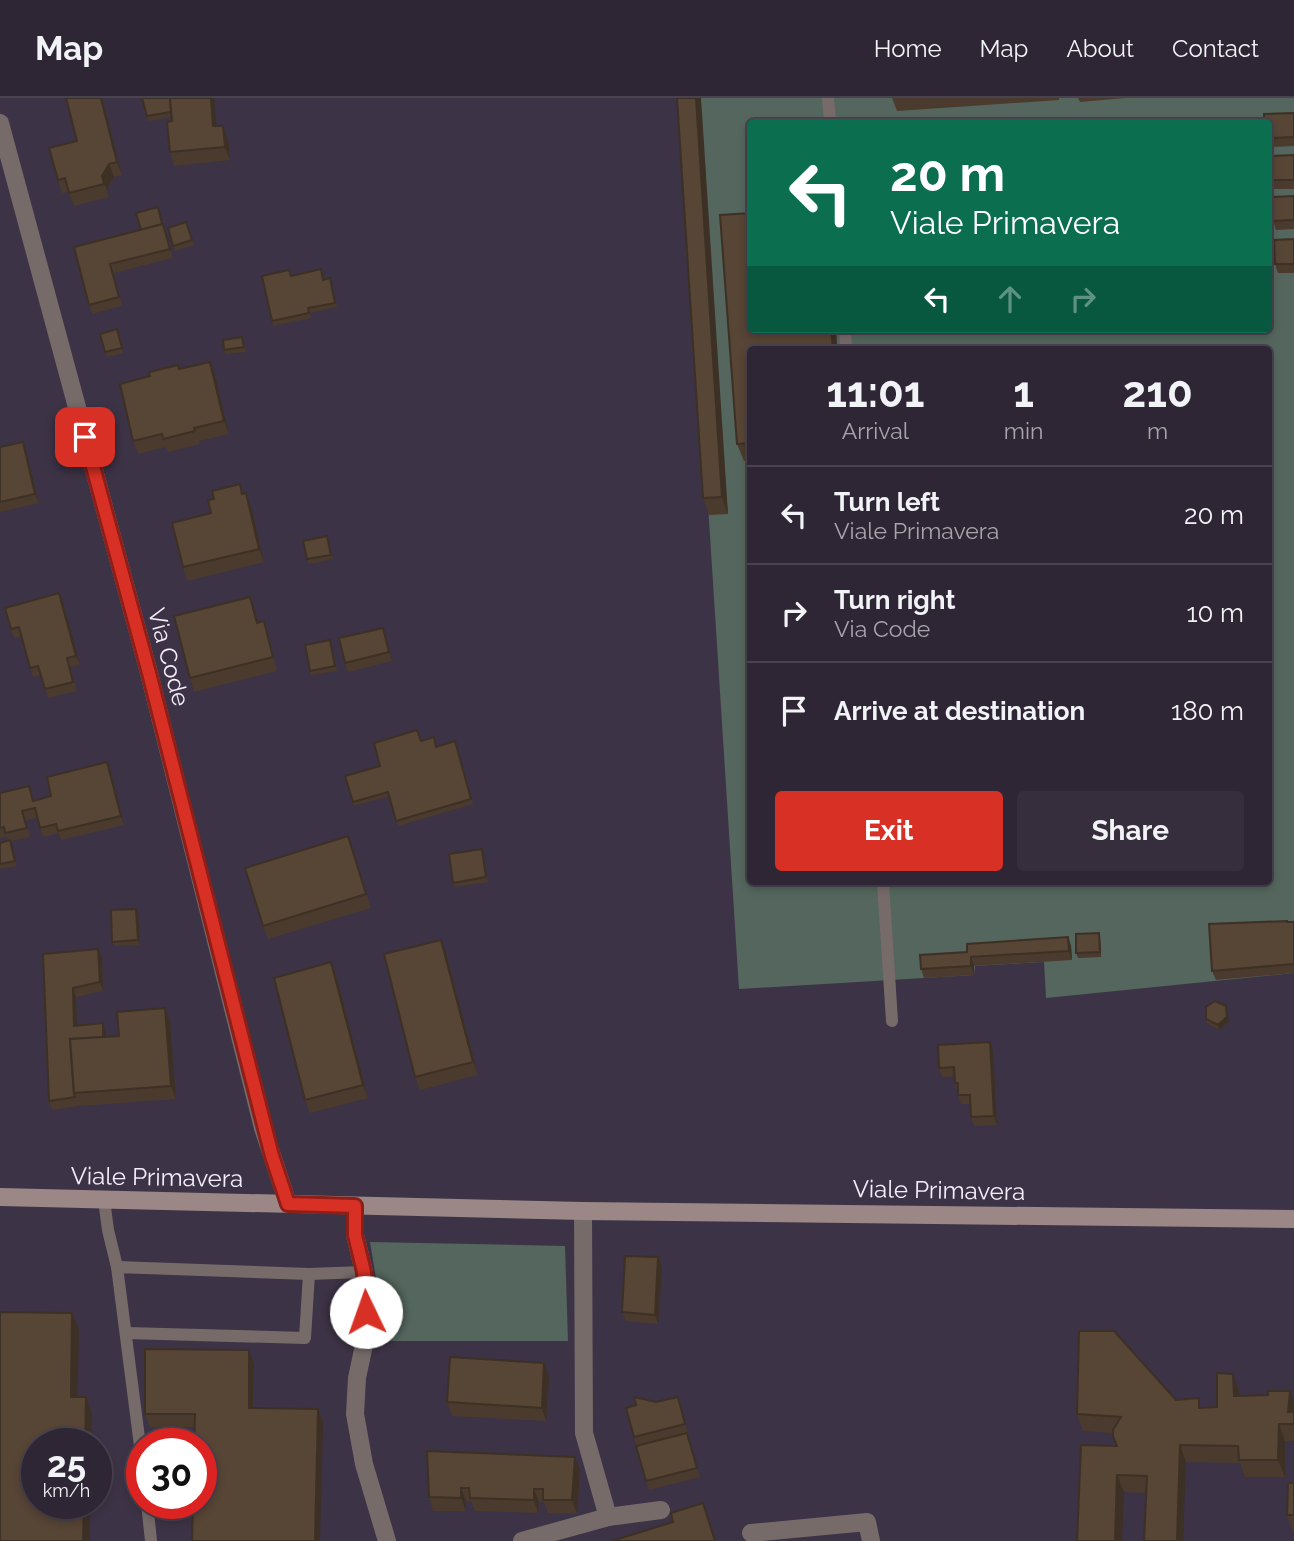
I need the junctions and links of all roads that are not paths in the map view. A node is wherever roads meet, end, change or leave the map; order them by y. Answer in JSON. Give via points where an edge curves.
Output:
{"nodes":[{"id":1,"x":828,"y":98,"type":"edge"},
{"id":2,"x":830,"y":119,"type":"edge"},
{"id":3,"x":0,"y":123,"type":"edge"},
{"id":4,"x":883,"y":885,"type":"edge"},
{"id":5,"x":892,"y":1021,"type":"dead end"},
{"id":6,"x":0,"y":1197,"type":"edge"},
{"id":7,"x":104,"y":1200,"type":"junction"},
{"id":8,"x":288,"y":1204,"type":"junction"},
{"id":9,"x":355,"y":1206,"type":"junction"},
{"id":10,"x":583,"y":1211,"type":"junction"},
{"id":11,"x":1294,"y":1219,"type":"edge"},
{"id":12,"x":117,"y":1267,"type":"junction"},
{"id":13,"x":364,"y":1272,"type":"junction"},
{"id":14,"x":309,"y":1274,"type":"junction"},
{"id":15,"x":127,"y":1333,"type":"junction"},
{"id":16,"x":138,"y":1428,"type":"edge"},
{"id":17,"x":661,"y":1510,"type":"dead end"},
{"id":18,"x":608,"y":1517,"type":"junction"},
{"id":19,"x":149,"y":1519,"type":"edge"},
{"id":20,"x":751,"y":1532,"type":"dead end"},
{"id":21,"x":151,"y":1541,"type":"edge"},
{"id":22,"x":387,"y":1541,"type":"edge"},
{"id":23,"x":522,"y":1541,"type":"edge"},
{"id":24,"x":871,"y":1541,"type":"edge"}],
"edges":[{"from":1,"to":2,"type":"lane"},
{"from":3,"to":8,"type":"street","name":"Via Code","via":[[149,673],[263,1128]]},
{"from":4,"to":5,"type":"lane"},
{"from":6,"to":7,"type":"main road","name":"Viale Primavera"},
{"from":7,"to":8,"type":"main road","name":"Viale Primavera"},
{"from":7,"to":12,"type":"lane"},
{"from":8,"to":9,"type":"main road","name":"Viale Primavera"},
{"from":9,"to":10,"type":"main road","name":"Viale Primavera"},
{"from":9,"to":13,"type":"street","via":[[355,1235]]},
{"from":10,"to":11,"type":"main road","name":"Viale Primavera"},
{"from":10,"to":18,"type":"street","via":[[584,1433]]},
{"from":12,"to":14,"type":"lane"},
{"from":12,"to":15,"type":"lane"},
{"from":13,"to":14,"type":"lane"},
{"from":13,"to":22,"type":"street","via":[[367,1331],[355,1414]]},
{"from":14,"to":15,"type":"lane","via":[[305,1338]]},
{"from":15,"to":16,"type":"lane"},
{"from":17,"to":18,"type":"street"},
{"from":18,"to":23,"type":"street"},
{"from":19,"to":21,"type":"lane"},
{"from":20,"to":24,"type":"street","via":[[867,1522]]}]}
